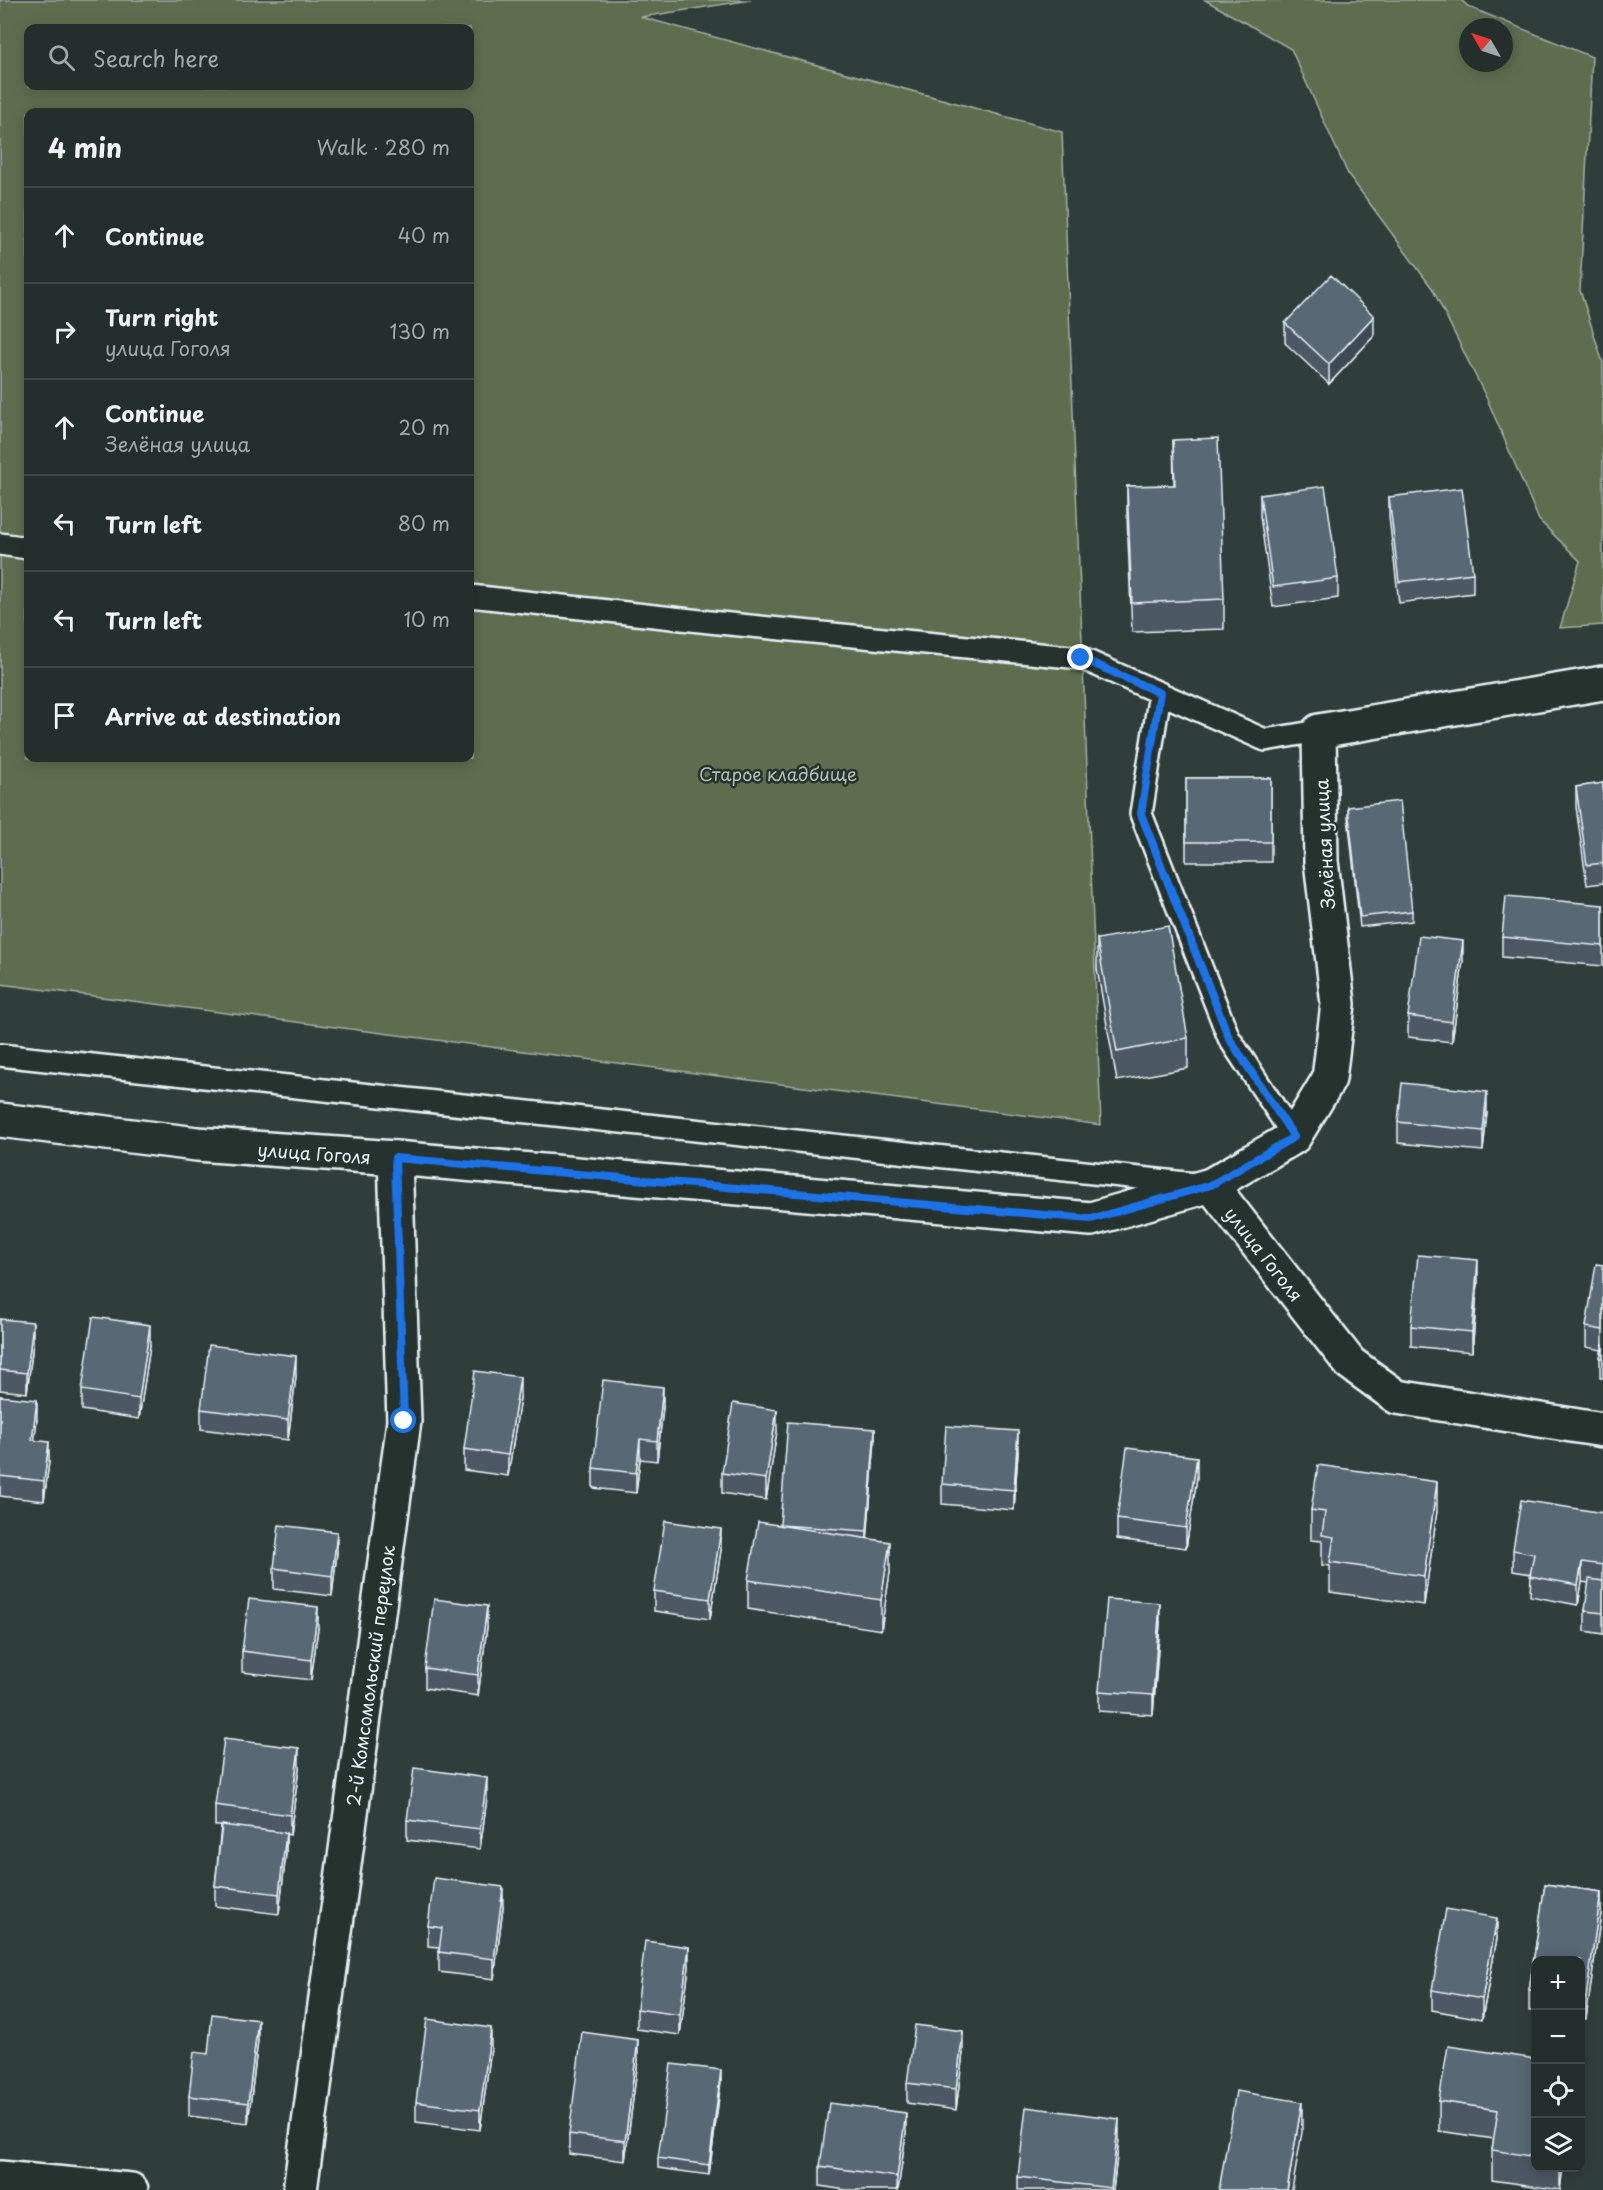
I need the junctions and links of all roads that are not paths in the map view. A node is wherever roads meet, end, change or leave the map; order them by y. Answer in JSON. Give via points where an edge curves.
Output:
{"nodes":[{"id":1,"x":0,"y":544,"type":"edge"},
{"id":2,"x":24,"y":547,"type":"edge"},
{"id":3,"x":474,"y":596,"type":"edge"},
{"id":4,"x":1603,"y":683,"type":"edge"},
{"id":5,"x":1160,"y":693,"type":"junction"},
{"id":6,"x":1319,"y":731,"type":"junction"},
{"id":7,"x":0,"y":1056,"type":"edge"},
{"id":8,"x":0,"y":1120,"type":"edge"},
{"id":9,"x":1294,"y":1137,"type":"junction"},
{"id":10,"x":395,"y":1158,"type":"junction"},
{"id":11,"x":1211,"y":1185,"type":"junction"},
{"id":12,"x":1603,"y":1430,"type":"edge"},
{"id":13,"x":0,"y":2178,"type":"edge"},
{"id":14,"x":131,"y":2190,"type":"edge"},
{"id":15,"x":300,"y":2190,"type":"edge"}],
"edges":[{"from":1,"to":2,"type":"lane"},
{"from":3,"to":5,"type":"lane","via":[[1081,658]]},
{"from":4,"to":6,"type":"street"},
{"from":5,"to":6,"type":"lane","via":[[1265,741]]},
{"from":5,"to":9,"type":"lane","via":[[1141,814],[1229,1038]]},
{"from":6,"to":9,"type":"street","name":"Зелёная улица","via":[[1321,861],[1338,1004],[1329,1079]]},
{"from":7,"to":11,"type":"lane"},
{"from":8,"to":10,"type":"street","name":"улица Гоголя","via":[[197,1144]]},
{"from":9,"to":11,"type":"street","name":"Зелёная улица"},
{"from":10,"to":11,"type":"street","name":"улица Гоголя","via":[[1091,1219]]},
{"from":10,"to":15,"type":"street","name":"2-й Комсомольский переулок","via":[[404,1421]]},
{"from":11,"to":12,"type":"street","name":"улица Гоголя","via":[[1350,1363],[1397,1397]]},
{"from":13,"to":14,"type":"street"}]}
